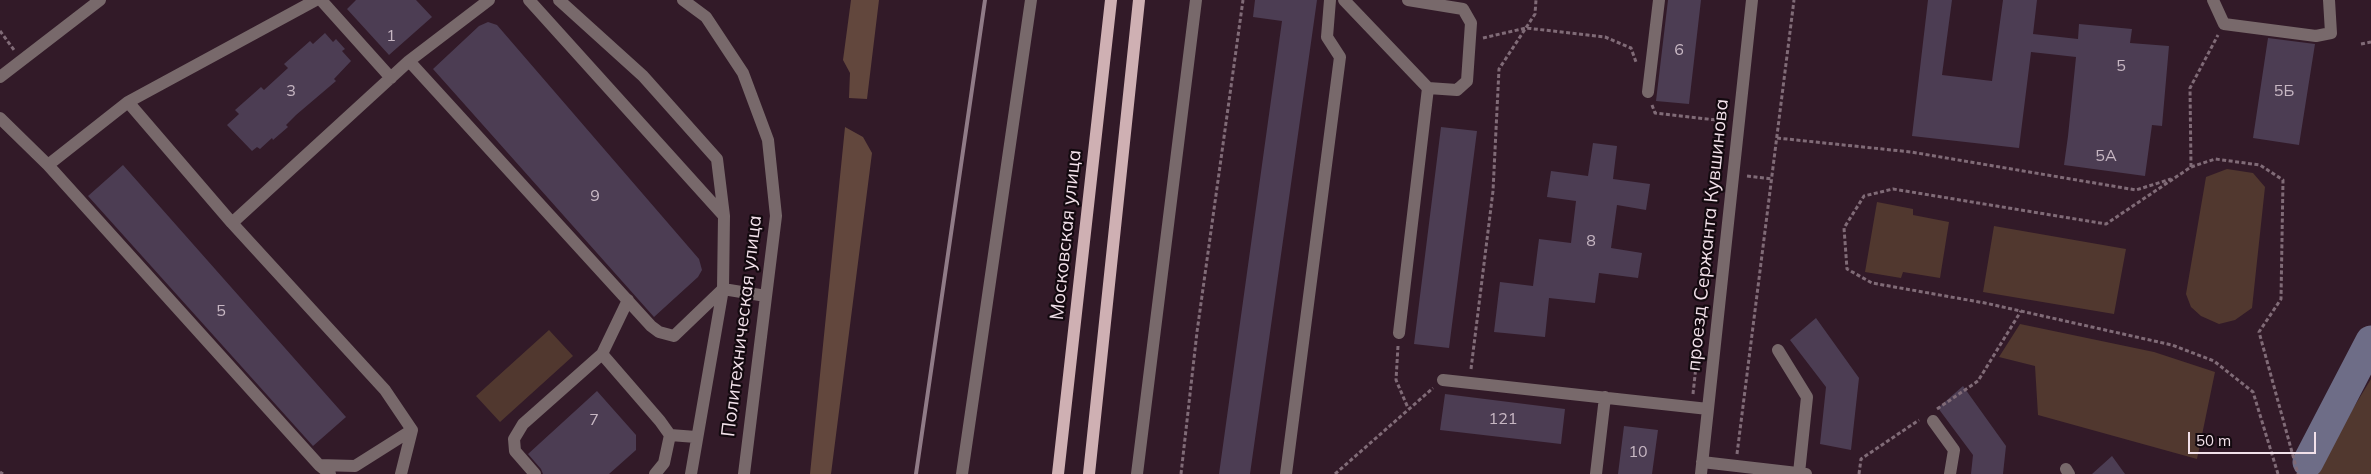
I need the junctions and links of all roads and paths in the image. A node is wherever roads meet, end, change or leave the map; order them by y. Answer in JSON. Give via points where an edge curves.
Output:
{"nodes":[{"id":1,"x":100,"y":0,"type":"edge"},
{"id":2,"x":316,"y":0,"type":"edge"},
{"id":3,"x":321,"y":0,"type":"edge"},
{"id":4,"x":489,"y":0,"type":"edge"},
{"id":5,"x":529,"y":0,"type":"edge"},
{"id":6,"x":559,"y":0,"type":"edge"},
{"id":7,"x":683,"y":0,"type":"edge"},
{"id":8,"x":1031,"y":0,"type":"edge"},
{"id":9,"x":1111,"y":0,"type":"edge"},
{"id":10,"x":1139,"y":0,"type":"edge"},
{"id":11,"x":1196,"y":0,"type":"edge"},
{"id":12,"x":1243,"y":0,"type":"edge"},
{"id":13,"x":1330,"y":0,"type":"edge"},
{"id":14,"x":1344,"y":0,"type":"edge"},
{"id":15,"x":1408,"y":0,"type":"edge"},
{"id":16,"x":1536,"y":0,"type":"edge"},
{"id":17,"x":1659,"y":0,"type":"edge"},
{"id":18,"x":1752,"y":0,"type":"edge"},
{"id":19,"x":1794,"y":0,"type":"edge"},
{"id":20,"x":2213,"y":0,"type":"edge"},
{"id":21,"x":2329,"y":0,"type":"edge"},
{"id":22,"x":2224,"y":24,"type":"junction"},
{"id":23,"x":1526,"y":28,"type":"junction"},
{"id":24,"x":0,"y":30,"type":"edge"},
{"id":25,"x":1470,"y":40,"type":"junction"},
{"id":26,"x":2371,"y":42,"type":"edge"},
{"id":27,"x":2361,"y":44,"type":"dead end"},
{"id":28,"x":22,"y":60,"type":"junction"},
{"id":29,"x":409,"y":61,"type":"junction"},
{"id":30,"x":1638,"y":66,"type":"dead end"},
{"id":31,"x":0,"y":77,"type":"edge"},
{"id":32,"x":391,"y":78,"type":"junction"},
{"id":33,"x":1428,"y":88,"type":"junction"},
{"id":34,"x":1648,"y":92,"type":"joint"},
{"id":35,"x":128,"y":102,"type":"junction"},
{"id":36,"x":0,"y":118,"type":"edge"},
{"id":37,"x":1730,"y":122,"type":"dead end"},
{"id":38,"x":1777,"y":138,"type":"junction"},
{"id":39,"x":48,"y":165,"type":"junction"},
{"id":40,"x":2191,"y":167,"type":"junction"},
{"id":41,"x":2175,"y":178,"type":"junction"},
{"id":42,"x":724,"y":216,"type":"junction"},
{"id":43,"x":232,"y":222,"type":"junction"},
{"id":44,"x":723,"y":289,"type":"junction"},
{"id":45,"x":766,"y":296,"type":"junction"},
{"id":46,"x":628,"y":300,"type":"junction"},
{"id":47,"x":2021,"y":311,"type":"junction"},
{"id":48,"x":1399,"y":333,"type":"joint"},
{"id":49,"x":1778,"y":350,"type":"dead end"},
{"id":50,"x":602,"y":354,"type":"junction"},
{"id":51,"x":1994,"y":356,"type":"dead end"},
{"id":52,"x":1443,"y":380,"type":"joint"},
{"id":53,"x":1469,"y":382,"type":"junction"},
{"id":54,"x":1605,"y":397,"type":"junction"},
{"id":55,"x":1408,"y":408,"type":"junction"},
{"id":56,"x":1708,"y":409,"type":"junction"},
{"id":57,"x":1933,"y":420,"type":"dead end"},
{"id":58,"x":412,"y":430,"type":"junction"},
{"id":59,"x":670,"y":435,"type":"junction"},
{"id":60,"x":696,"y":437,"type":"junction"},
{"id":61,"x":319,"y":465,"type":"junction"},
{"id":62,"x":1736,"y":466,"type":"junction"},
{"id":63,"x":1702,"y":468,"type":"edge"},
{"id":64,"x":0,"y":472,"type":"edge"},
{"id":65,"x":3,"y":474,"type":"edge"},
{"id":66,"x":330,"y":474,"type":"edge"},
{"id":67,"x":401,"y":474,"type":"edge"},
{"id":68,"x":535,"y":474,"type":"edge"},
{"id":69,"x":655,"y":474,"type":"edge"},
{"id":70,"x":691,"y":474,"type":"edge"},
{"id":71,"x":744,"y":474,"type":"edge"},
{"id":72,"x":962,"y":474,"type":"edge"},
{"id":73,"x":1058,"y":474,"type":"edge"},
{"id":74,"x":1089,"y":474,"type":"edge"},
{"id":75,"x":1137,"y":474,"type":"edge"},
{"id":76,"x":1181,"y":474,"type":"edge"},
{"id":77,"x":1286,"y":474,"type":"edge"},
{"id":78,"x":1335,"y":474,"type":"edge"},
{"id":79,"x":1596,"y":474,"type":"edge"},
{"id":80,"x":1802,"y":474,"type":"edge"},
{"id":81,"x":1950,"y":474,"type":"edge"},
{"id":82,"x":2278,"y":474,"type":"edge"},
{"id":83,"x":2298,"y":474,"type":"edge"}],
"edges":[{"from":1,"to":28,"type":"street"},
{"from":2,"to":35,"type":"street"},
{"from":3,"to":32,"type":"street"},
{"from":4,"to":29,"type":"street"},
{"from":5,"to":42,"type":"street"},
{"from":6,"to":42,"type":"street","via":[[643,76],[717,159]]},
{"from":7,"to":45,"type":"street","name":"Политехническая улица","via":[[706,18],[743,72],[768,140],[776,216]]},
{"from":8,"to":72,"type":"street"},
{"from":9,"to":73,"type":"main road","name":"Московская улица"},
{"from":10,"to":74,"type":"main road"},
{"from":11,"to":75,"type":"street"},
{"from":12,"to":76,"type":"path"},
{"from":13,"to":77,"type":"street","via":[[1327,37],[1340,57]]},
{"from":14,"to":33,"type":"street"},
{"from":15,"to":25,"type":"street","via":[[1463,9],[1471,23]]},
{"from":16,"to":23,"type":"path","via":[[1535,14]]},
{"from":17,"to":34,"type":"street"},
{"from":18,"to":56,"type":"street","name":"проезд Сержанта Кувшинова"},
{"from":19,"to":38,"type":"path"},
{"from":20,"to":22,"type":"street"},
{"from":21,"to":22,"type":"street","via":[[2331,33],[2316,36]]},
{"from":22,"to":40,"type":"path","via":[[2190,88]]},
{"from":23,"to":25,"type":"path"},
{"from":23,"to":30,"type":"path","via":[[1605,38],[1631,48]]},
{"from":23,"to":53,"type":"path","via":[[1499,69],[1493,190]]},
{"from":24,"to":28,"type":"path"},
{"from":25,"to":33,"type":"street","via":[[1467,80],[1457,90]]},
{"from":26,"to":27,"type":"path"},
{"from":28,"to":31,"type":"street"},
{"from":29,"to":32,"type":"street"},
{"from":29,"to":46,"type":"street"},
{"from":32,"to":43,"type":"street"},
{"from":33,"to":48,"type":"street"},
{"from":34,"to":37,"type":"path","via":[[1655,112]]},
{"from":35,"to":39,"type":"street"},
{"from":35,"to":43,"type":"street"},
{"from":36,"to":39,"type":"street"},
{"from":38,"to":41,"type":"path","via":[[1911,152],[2136,190]]},
{"from":38,"to":62,"type":"path"},
{"from":39,"to":61,"type":"street"},
{"from":40,"to":41,"type":"path"},
{"from":40,"to":83,"type":"path","via":[[2215,159],[2260,165],[2283,180],[2281,299],[2260,332]]},
{"from":41,"to":47,"type":"path","via":[[2106,224],[1892,189],[1864,196],[1844,228],[1847,269],[1872,283]]},
{"from":42,"to":44,"type":"street"},
{"from":43,"to":58,"type":"street","via":[[385,390]]},
{"from":44,"to":45,"type":"street"},
{"from":44,"to":46,"type":"street","via":[[674,336],[659,332]]},
{"from":44,"to":60,"type":"street"},
{"from":45,"to":71,"type":"street","name":"Политехническая улица"},
{"from":46,"to":50,"type":"street"},
{"from":47,"to":51,"type":"path"},
{"from":47,"to":82,"type":"path","via":[[2172,345],[2214,361],[2254,392]]},
{"from":48,"to":55,"type":"path","via":[[1396,380]]},
{"from":49,"to":80,"type":"street","via":[[1808,397]]},
{"from":50,"to":59,"type":"street"},
{"from":50,"to":68,"type":"street","via":[[523,424],[514,439],[515,451]]},
{"from":52,"to":53,"type":"street"},
{"from":52,"to":55,"type":"path"},
{"from":53,"to":54,"type":"street"},
{"from":54,"to":56,"type":"street"},
{"from":54,"to":79,"type":"street"},
{"from":55,"to":78,"type":"path"},
{"from":56,"to":63,"type":"street","name":"проезд Сержанта Кувшинова"},
{"from":57,"to":81,"type":"street","via":[[1954,450]]},
{"from":58,"to":61,"type":"street","via":[[355,466]]},
{"from":58,"to":67,"type":"street"},
{"from":59,"to":60,"type":"street"},
{"from":59,"to":69,"type":"street","via":[[664,463]]},
{"from":60,"to":70,"type":"street"},
{"from":61,"to":66,"type":"street"},
{"from":62,"to":63,"type":"street"},
{"from":62,"to":80,"type":"street"},
{"from":64,"to":65,"type":"path"}]}
